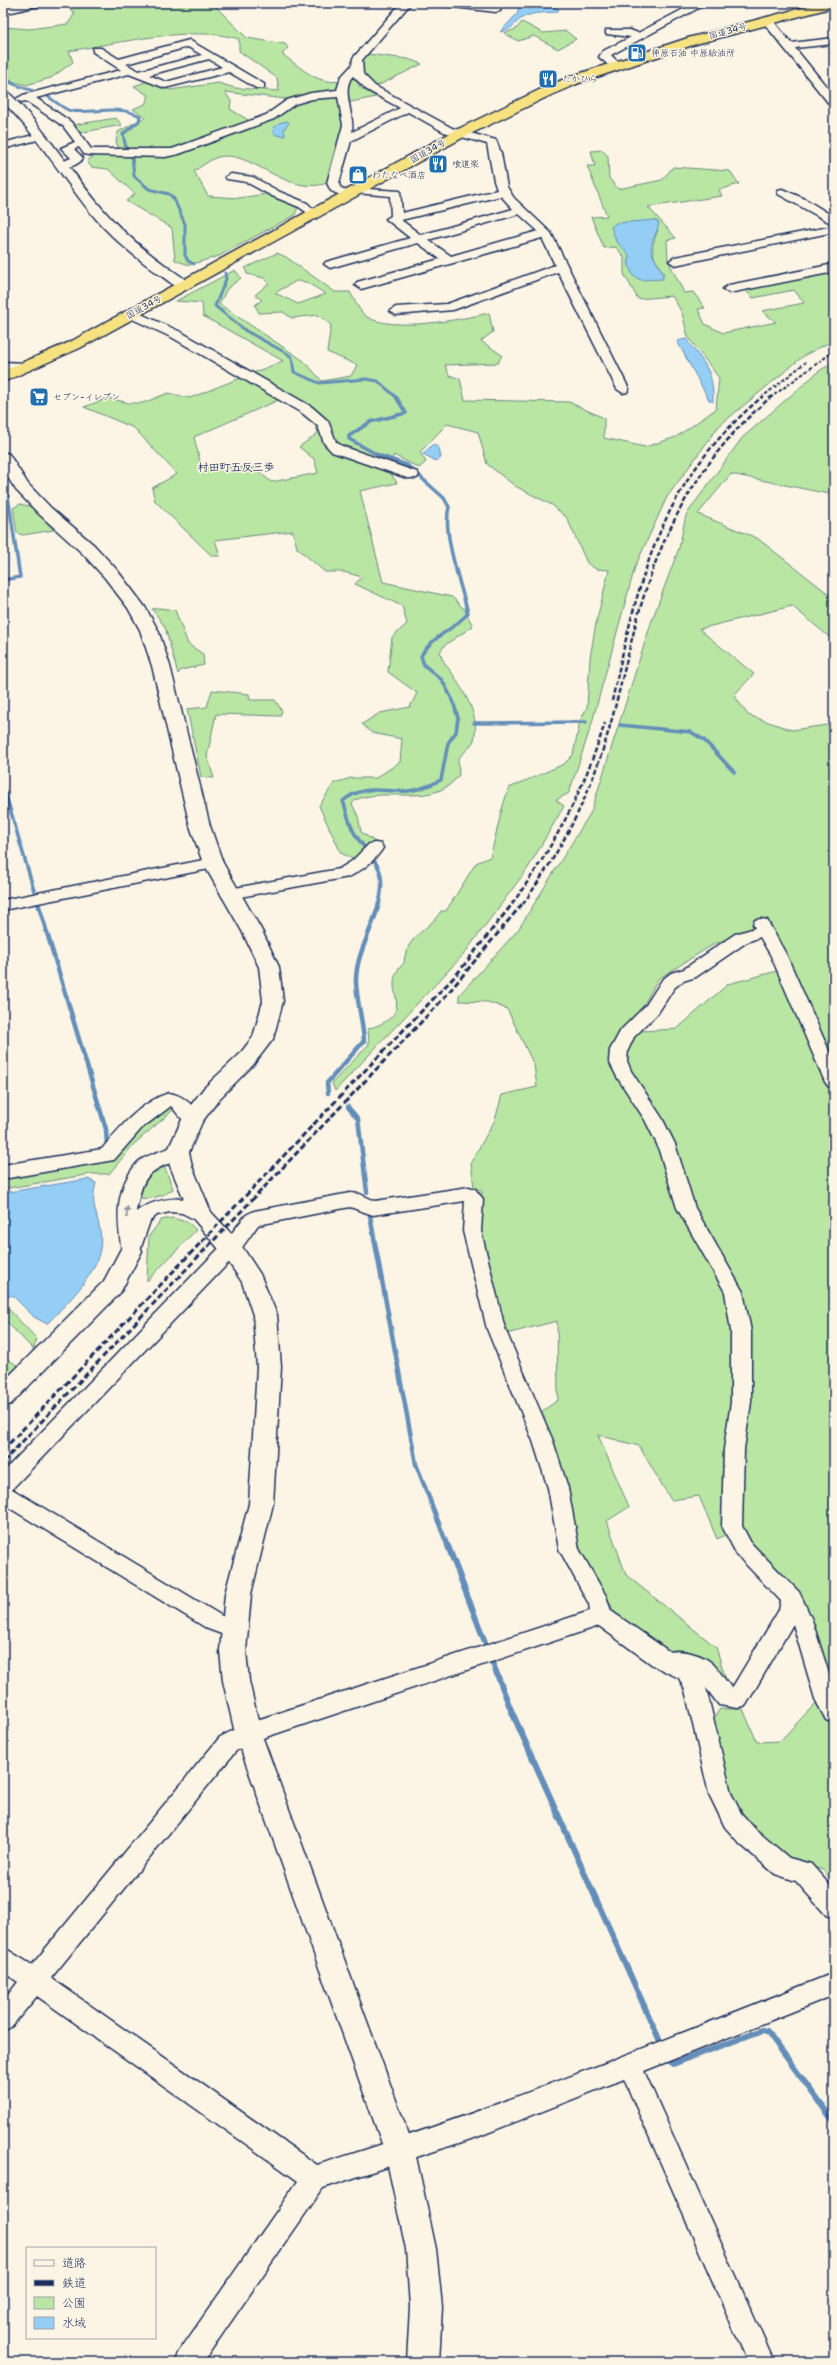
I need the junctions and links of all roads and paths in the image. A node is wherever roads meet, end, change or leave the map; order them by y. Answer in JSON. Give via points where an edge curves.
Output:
{"nodes":[{"id":1,"x":39,"y":3,"type":"edge"},
{"id":2,"x":406,"y":3,"type":"edge"},
{"id":3,"x":445,"y":3,"type":"edge"},
{"id":4,"x":499,"y":3,"type":"edge"},
{"id":5,"x":704,"y":3,"type":"edge"},
{"id":6,"x":830,"y":4,"type":"edge"},
{"id":7,"x":3,"y":11,"type":"edge"},
{"id":8,"x":768,"y":20,"type":"junction"},
{"id":9,"x":610,"y":32,"type":"dead end"},
{"id":10,"x":638,"y":36,"type":"junction"},
{"id":11,"x":834,"y":41,"type":"edge"},
{"id":12,"x":790,"y":46,"type":"junction"},
{"id":13,"x":97,"y":50,"type":"dead end"},
{"id":14,"x":606,"y":53,"type":"junction"},
{"id":15,"x":210,"y":56,"type":"junction"},
{"id":16,"x":118,"y":63,"type":"junction"},
{"id":17,"x":616,"y":66,"type":"junction"},
{"id":18,"x":356,"y":67,"type":"junction"},
{"id":19,"x":230,"y":68,"type":"junction"},
{"id":20,"x":135,"y":73,"type":"junction"},
{"id":21,"x":834,"y":84,"type":"edge"},
{"id":22,"x":260,"y":86,"type":"dead end"},
{"id":23,"x":821,"y":86,"type":"junction"},
{"id":24,"x":342,"y":93,"type":"junction"},
{"id":25,"x":544,"y":93,"type":"junction"},
{"id":26,"x":37,"y":95,"type":"junction"},
{"id":27,"x":7,"y":98,"type":"edge"},
{"id":28,"x":834,"y":103,"type":"edge"},
{"id":29,"x":408,"y":108,"type":"junction"},
{"id":30,"x":459,"y":134,"type":"junction"},
{"id":31,"x":41,"y":136,"type":"junction"},
{"id":32,"x":346,"y":139,"type":"junction"},
{"id":33,"x":82,"y":143,"type":"junction"},
{"id":34,"x":3,"y":146,"type":"edge"},
{"id":35,"x":63,"y":165,"type":"junction"},
{"id":36,"x":230,"y":177,"type":"dead end"},
{"id":37,"x":504,"y":192,"type":"junction"},
{"id":38,"x":782,"y":192,"type":"dead end"},
{"id":39,"x":351,"y":193,"type":"junction"},
{"id":40,"x":834,"y":207,"type":"edge"},
{"id":41,"x":814,"y":209,"type":"junction"},
{"id":42,"x":522,"y":210,"type":"junction"},
{"id":43,"x":313,"y":214,"type":"junction"},
{"id":44,"x":397,"y":218,"type":"junction"},
{"id":45,"x":834,"y":222,"type":"edge"},
{"id":46,"x":834,"y":229,"type":"edge"},
{"id":47,"x":545,"y":233,"type":"junction"},
{"id":48,"x":418,"y":238,"type":"junction"},
{"id":49,"x":707,"y":240,"type":"dead end"},
{"id":50,"x":718,"y":253,"type":"junction"},
{"id":51,"x":447,"y":260,"type":"junction"},
{"id":52,"x":675,"y":261,"type":"dead end"},
{"id":53,"x":330,"y":264,"type":"dead end"},
{"id":54,"x":562,"y":266,"type":"junction"},
{"id":55,"x":834,"y":268,"type":"edge"},
{"id":56,"x":184,"y":285,"type":"junction"},
{"id":57,"x":361,"y":285,"type":"dead end"},
{"id":58,"x":729,"y":289,"type":"dead end"},
{"id":59,"x":396,"y":311,"type":"dead end"},
{"id":60,"x":132,"y":314,"type":"junction"},
{"id":61,"x":3,"y":366,"type":"edge"},
{"id":62,"x":27,"y":367,"type":"junction"},
{"id":63,"x":3,"y":377,"type":"edge"},
{"id":64,"x":623,"y":389,"type":"dead end"},
{"id":65,"x":3,"y":457,"type":"edge"},
{"id":66,"x":412,"y":475,"type":"dead end"},
{"id":67,"x":370,"y":852,"type":"dead end"},
{"id":68,"x":213,"y":863,"type":"junction"},
{"id":69,"x":229,"y":894,"type":"junction"},
{"id":70,"x":3,"y":905,"type":"edge"},
{"id":71,"x":834,"y":1082,"type":"edge"},
{"id":72,"x":193,"y":1119,"type":"junction"},
{"id":73,"x":178,"y":1152,"type":"junction"},
{"id":74,"x":3,"y":1172,"type":"edge"},
{"id":75,"x":202,"y":1216,"type":"junction"},
{"id":76,"x":231,"y":1248,"type":"junction"},
{"id":77,"x":131,"y":1250,"type":"junction"},
{"id":78,"x":3,"y":1397,"type":"edge"},
{"id":79,"x":3,"y":1485,"type":"edge"},
{"id":80,"x":3,"y":1494,"type":"edge"},
{"id":81,"x":792,"y":1598,"type":"junction"},
{"id":82,"x":602,"y":1616,"type":"junction"},
{"id":83,"x":235,"y":1630,"type":"junction"},
{"id":84,"x":662,"y":1659,"type":"junction"},
{"id":85,"x":834,"y":1713,"type":"edge"},
{"id":86,"x":248,"y":1733,"type":"junction"},
{"id":87,"x":834,"y":1906,"type":"edge"},
{"id":88,"x":3,"y":1958,"type":"edge"},
{"id":89,"x":34,"y":1980,"type":"junction"},
{"id":90,"x":834,"y":1984,"type":"edge"},
{"id":91,"x":3,"y":2019,"type":"edge"},
{"id":92,"x":630,"y":2066,"type":"junction"},
{"id":93,"x":400,"y":2152,"type":"junction"},
{"id":94,"x":315,"y":2178,"type":"junction"},
{"id":95,"x":187,"y":2362,"type":"edge"},
{"id":96,"x":423,"y":2362,"type":"edge"},
{"id":97,"x":761,"y":2362,"type":"edge"}],
"edges":[{"from":1,"to":7,"type":"street"},
{"from":2,"to":18,"type":"street","via":[[357,60]]},
{"from":3,"to":4,"type":"street","via":[[496,9]]},
{"from":5,"to":10,"type":"street"},
{"from":6,"to":8,"type":"highway","name":"国道34号"},
{"from":8,"to":12,"type":"street"},
{"from":8,"to":17,"type":"highway","name":"国道34号"},
{"from":9,"to":10,"type":"street"},
{"from":10,"to":14,"type":"street"},
{"from":11,"to":12,"type":"street"},
{"from":12,"to":23,"type":"street"},
{"from":13,"to":16,"type":"street"},
{"from":14,"to":17,"type":"street","via":[[604,57]]},
{"from":14,"to":25,"type":"highway"},
{"from":15,"to":16,"type":"street","via":[[189,43]]},
{"from":15,"to":19,"type":"street"},
{"from":15,"to":20,"type":"street"},
{"from":16,"to":20,"type":"street"},
{"from":17,"to":25,"type":"highway","name":"国道34号"},
{"from":18,"to":24,"type":"street","via":[[346,77]]},
{"from":18,"to":29,"type":"street","via":[[358,75],[370,88]]},
{"from":19,"to":20,"type":"street","via":[[165,85]]},
{"from":19,"to":22,"type":"street"},
{"from":20,"to":26,"type":"street"},
{"from":21,"to":23,"type":"street"},
{"from":23,"to":28,"type":"street"},
{"from":24,"to":32,"type":"street","via":[[348,114]]},
{"from":24,"to":33,"type":"street","via":[[311,96],[291,102],[270,117],[175,152],[88,152]]},
{"from":25,"to":30,"type":"highway","name":"国道34号"},
{"from":26,"to":27,"type":"street"},
{"from":26,"to":33,"type":"street","via":[[68,124]]},
{"from":27,"to":31,"type":"street"},
{"from":29,"to":30,"type":"street"},
{"from":29,"to":32,"type":"street"},
{"from":30,"to":37,"type":"street","via":[[492,142],[496,150],[498,176]]},
{"from":30,"to":39,"type":"highway","name":"国道34号"},
{"from":31,"to":34,"type":"street"},
{"from":31,"to":35,"type":"street"},
{"from":32,"to":39,"type":"street","via":[[333,183],[335,189]]},
{"from":33,"to":35,"type":"street","via":[[66,148],[77,158]]},
{"from":35,"to":56,"type":"street","via":[[116,233]]},
{"from":36,"to":43,"type":"street","via":[[249,178],[276,194],[303,205]]},
{"from":37,"to":42,"type":"street"},
{"from":37,"to":44,"type":"street"},
{"from":38,"to":41,"type":"street"},
{"from":39,"to":43,"type":"highway","name":"国道34号"},
{"from":39,"to":44,"type":"street","via":[[396,193]]},
{"from":40,"to":41,"type":"street"},
{"from":41,"to":45,"type":"street"},
{"from":42,"to":47,"type":"street","via":[[539,224]]},
{"from":42,"to":48,"type":"street"},
{"from":43,"to":56,"type":"highway","name":"国道34号"},
{"from":44,"to":48,"type":"street","via":[[392,219]]},
{"from":46,"to":50,"type":"street"},
{"from":47,"to":51,"type":"street"},
{"from":47,"to":54,"type":"street"},
{"from":48,"to":51,"type":"street"},
{"from":48,"to":53,"type":"street"},
{"from":49,"to":50,"type":"street"},
{"from":50,"to":52,"type":"street"},
{"from":51,"to":57,"type":"street"},
{"from":54,"to":59,"type":"street","via":[[449,307]]},
{"from":54,"to":64,"type":"street"},
{"from":55,"to":58,"type":"street"},
{"from":56,"to":60,"type":"highway","name":"国道34号"},
{"from":60,"to":62,"type":"highway","name":"国道34号"},
{"from":60,"to":66,"type":"street","via":[[177,335],[307,410],[329,431],[330,443],[337,449]]},
{"from":61,"to":62,"type":"street"},
{"from":62,"to":63,"type":"highway","name":"国道34号"},
{"from":65,"to":68,"type":"street","via":[[22,487],[111,574],[136,607],[149,630],[161,666],[200,826]]},
{"from":67,"to":69,"type":"street","via":[[358,865],[343,873]]},
{"from":68,"to":69,"type":"street"},
{"from":68,"to":70,"type":"street"},
{"from":69,"to":72,"type":"street","via":[[252,931],[269,967],[273,1001],[271,1015],[263,1039],[246,1060],[212,1093]]},
{"from":71,"to":81,"type":"street","via":[[763,927],[668,984],[652,1009],[627,1034],[619,1050],[618,1061],[623,1072],[653,1118],[666,1144],[686,1208],[734,1292],[741,1331],[741,1373],[734,1448],[732,1526],[744,1549]]},
{"from":72,"to":73,"type":"street"},
{"from":72,"to":74,"type":"street","via":[[176,1100],[169,1099],[133,1126],[108,1155]]},
{"from":73,"to":75,"type":"street","via":[[181,1166]]},
{"from":77,"to":73,"type":"street","one_way":true,"via":[[126,1215],[132,1186],[145,1166]]},
{"from":75,"to":76,"type":"street"},
{"from":75,"to":77,"type":"street","via":[[185,1206],[170,1205],[151,1210],[142,1217]]},
{"from":76,"to":79,"type":"street"},
{"from":76,"to":82,"type":"street","via":[[252,1220],[260,1216],[350,1200],[360,1201],[373,1208],[469,1194],[474,1198],[472,1231],[496,1330],[543,1441],[558,1488],[569,1548],[599,1602]]},
{"from":76,"to":83,"type":"street","via":[[252,1280],[265,1315],[269,1367],[261,1504],[238,1594]]},
{"from":77,"to":78,"type":"street","via":[[112,1287]]},
{"from":80,"to":83,"type":"street","via":[[215,1623]]},
{"from":81,"to":84,"type":"street","via":[[789,1612],[738,1698],[727,1698],[710,1673],[692,1661]]},
{"from":81,"to":85,"type":"street","via":[[802,1620],[826,1699]]},
{"from":82,"to":84,"type":"street"},
{"from":82,"to":86,"type":"street"},
{"from":83,"to":86,"type":"street","via":[[233,1651],[236,1681]]},
{"from":84,"to":87,"type":"street","via":[[687,1671],[696,1690],[720,1794],[733,1820],[748,1837],[783,1867],[803,1872]]},
{"from":86,"to":89,"type":"street","via":[[228,1744]]},
{"from":86,"to":93,"type":"street"},
{"from":88,"to":89,"type":"street"},
{"from":89,"to":91,"type":"street"},
{"from":89,"to":94,"type":"street"},
{"from":90,"to":92,"type":"street"},
{"from":92,"to":93,"type":"street"},
{"from":92,"to":97,"type":"street"},
{"from":93,"to":94,"type":"street"},
{"from":93,"to":96,"type":"street","via":[[421,2249],[426,2307]]},
{"from":94,"to":95,"type":"street"}]}
